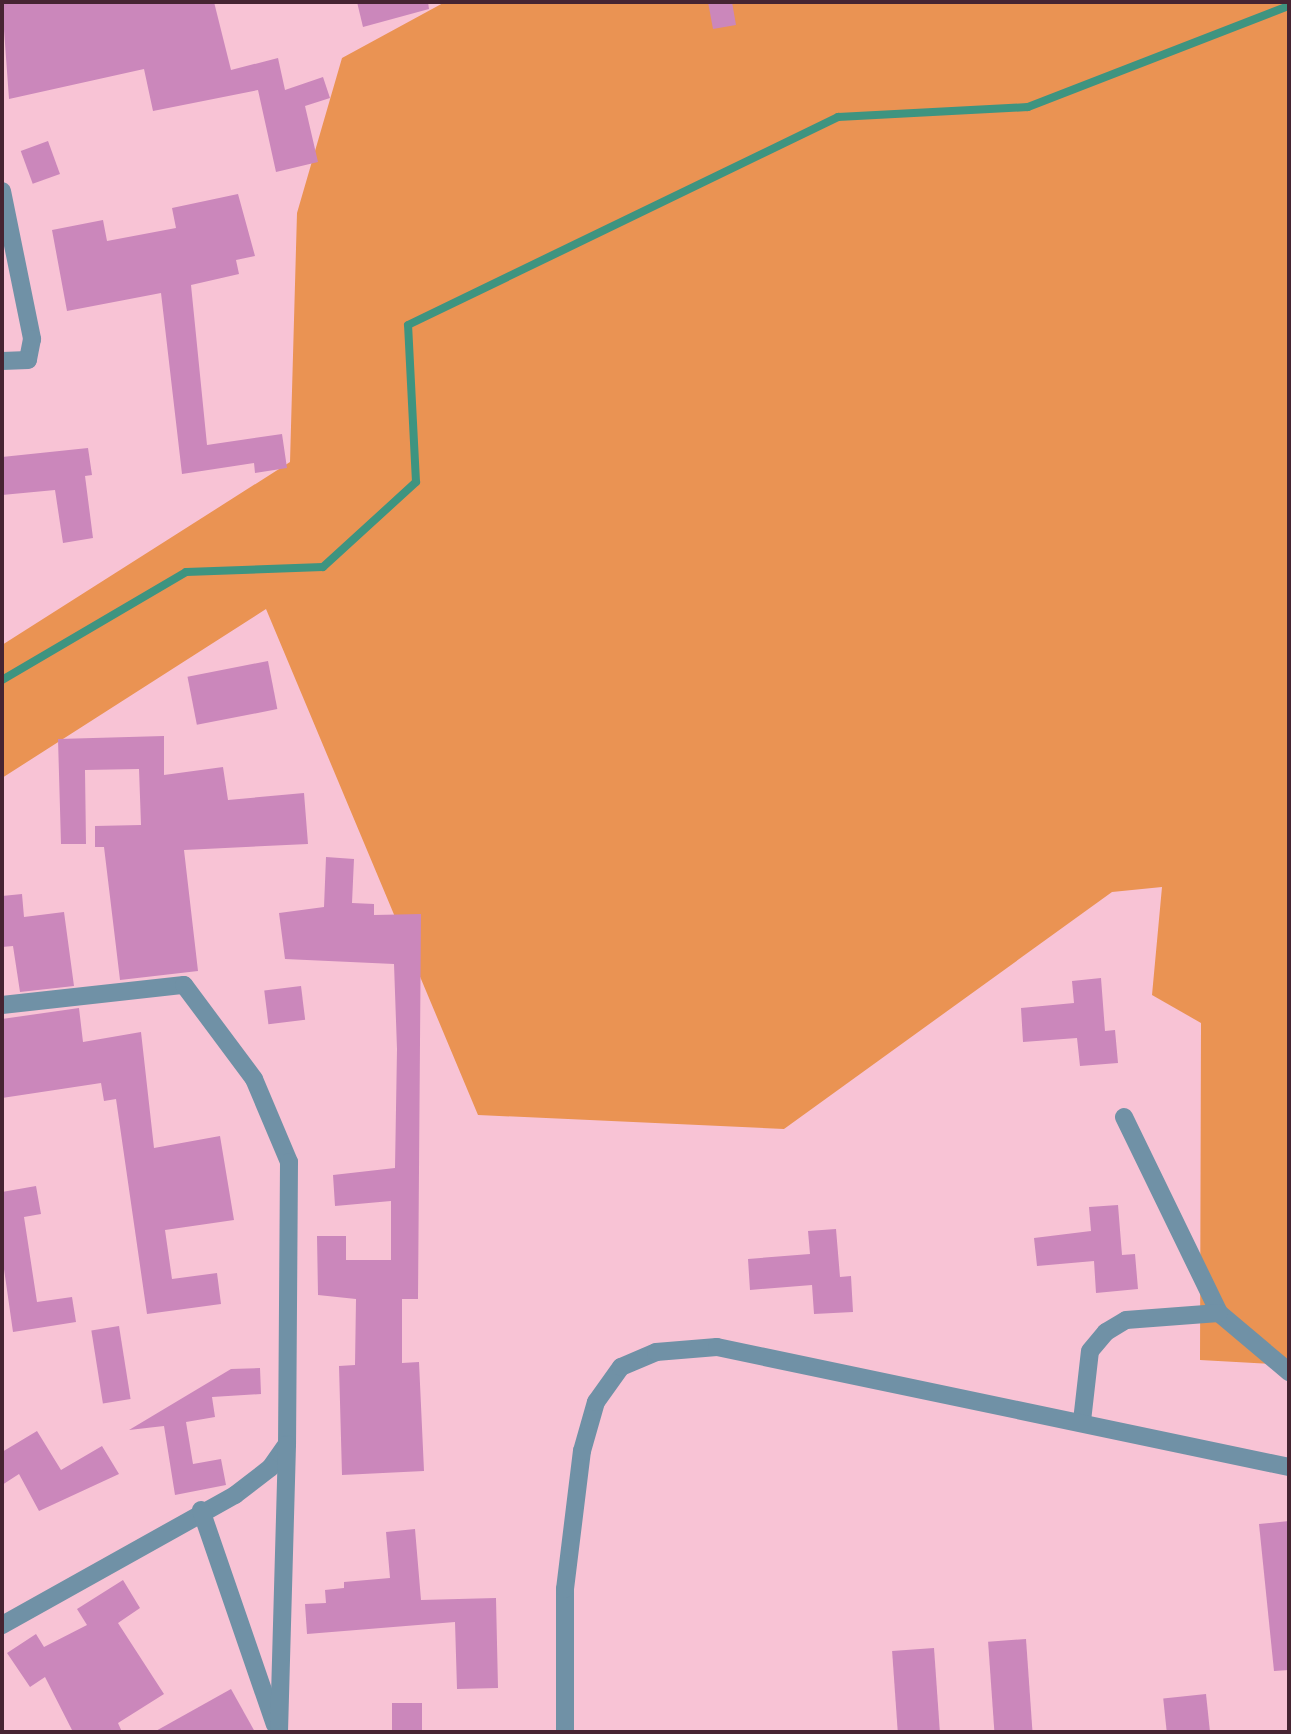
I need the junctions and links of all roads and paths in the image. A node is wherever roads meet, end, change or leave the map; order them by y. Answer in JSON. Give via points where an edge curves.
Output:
{"nodes":[{"id":1,"x":2,"y":191,"type":"edge"},
{"id":2,"x":2,"y":362,"type":"edge"},
{"id":3,"x":2,"y":1006,"type":"edge"},
{"id":4,"x":1124,"y":1117,"type":"dead end"},
{"id":5,"x":1219,"y":1313,"type":"junction"},
{"id":6,"x":1289,"y":1371,"type":"edge"},
{"id":7,"x":1082,"y":1421,"type":"junction"},
{"id":8,"x":287,"y":1444,"type":"junction"},
{"id":9,"x":1289,"y":1467,"type":"edge"},
{"id":10,"x":201,"y":1510,"type":"junction"},
{"id":11,"x":2,"y":1626,"type":"edge"},
{"id":12,"x":278,"y":1732,"type":"edge"},
{"id":13,"x":565,"y":1732,"type":"edge"}],
"edges":[{"from":1,"to":2,"type":"street","via":[[32,339],[27,360]]},
{"from":3,"to":8,"type":"street","via":[[184,985],[254,1079],[289,1162]]},
{"from":4,"to":5,"type":"street"},
{"from":5,"to":6,"type":"street"},
{"from":5,"to":7,"type":"street","via":[[1126,1320],[1106,1332],[1090,1351]]},
{"from":7,"to":9,"type":"street"},
{"from":7,"to":13,"type":"street","via":[[718,1347],[656,1352],[621,1367],[596,1402],[582,1451],[565,1588]]},
{"from":8,"to":10,"type":"street","via":[[271,1468],[235,1495]]},
{"from":8,"to":12,"type":"street"},
{"from":10,"to":11,"type":"street"},
{"from":10,"to":12,"type":"street"}]}
